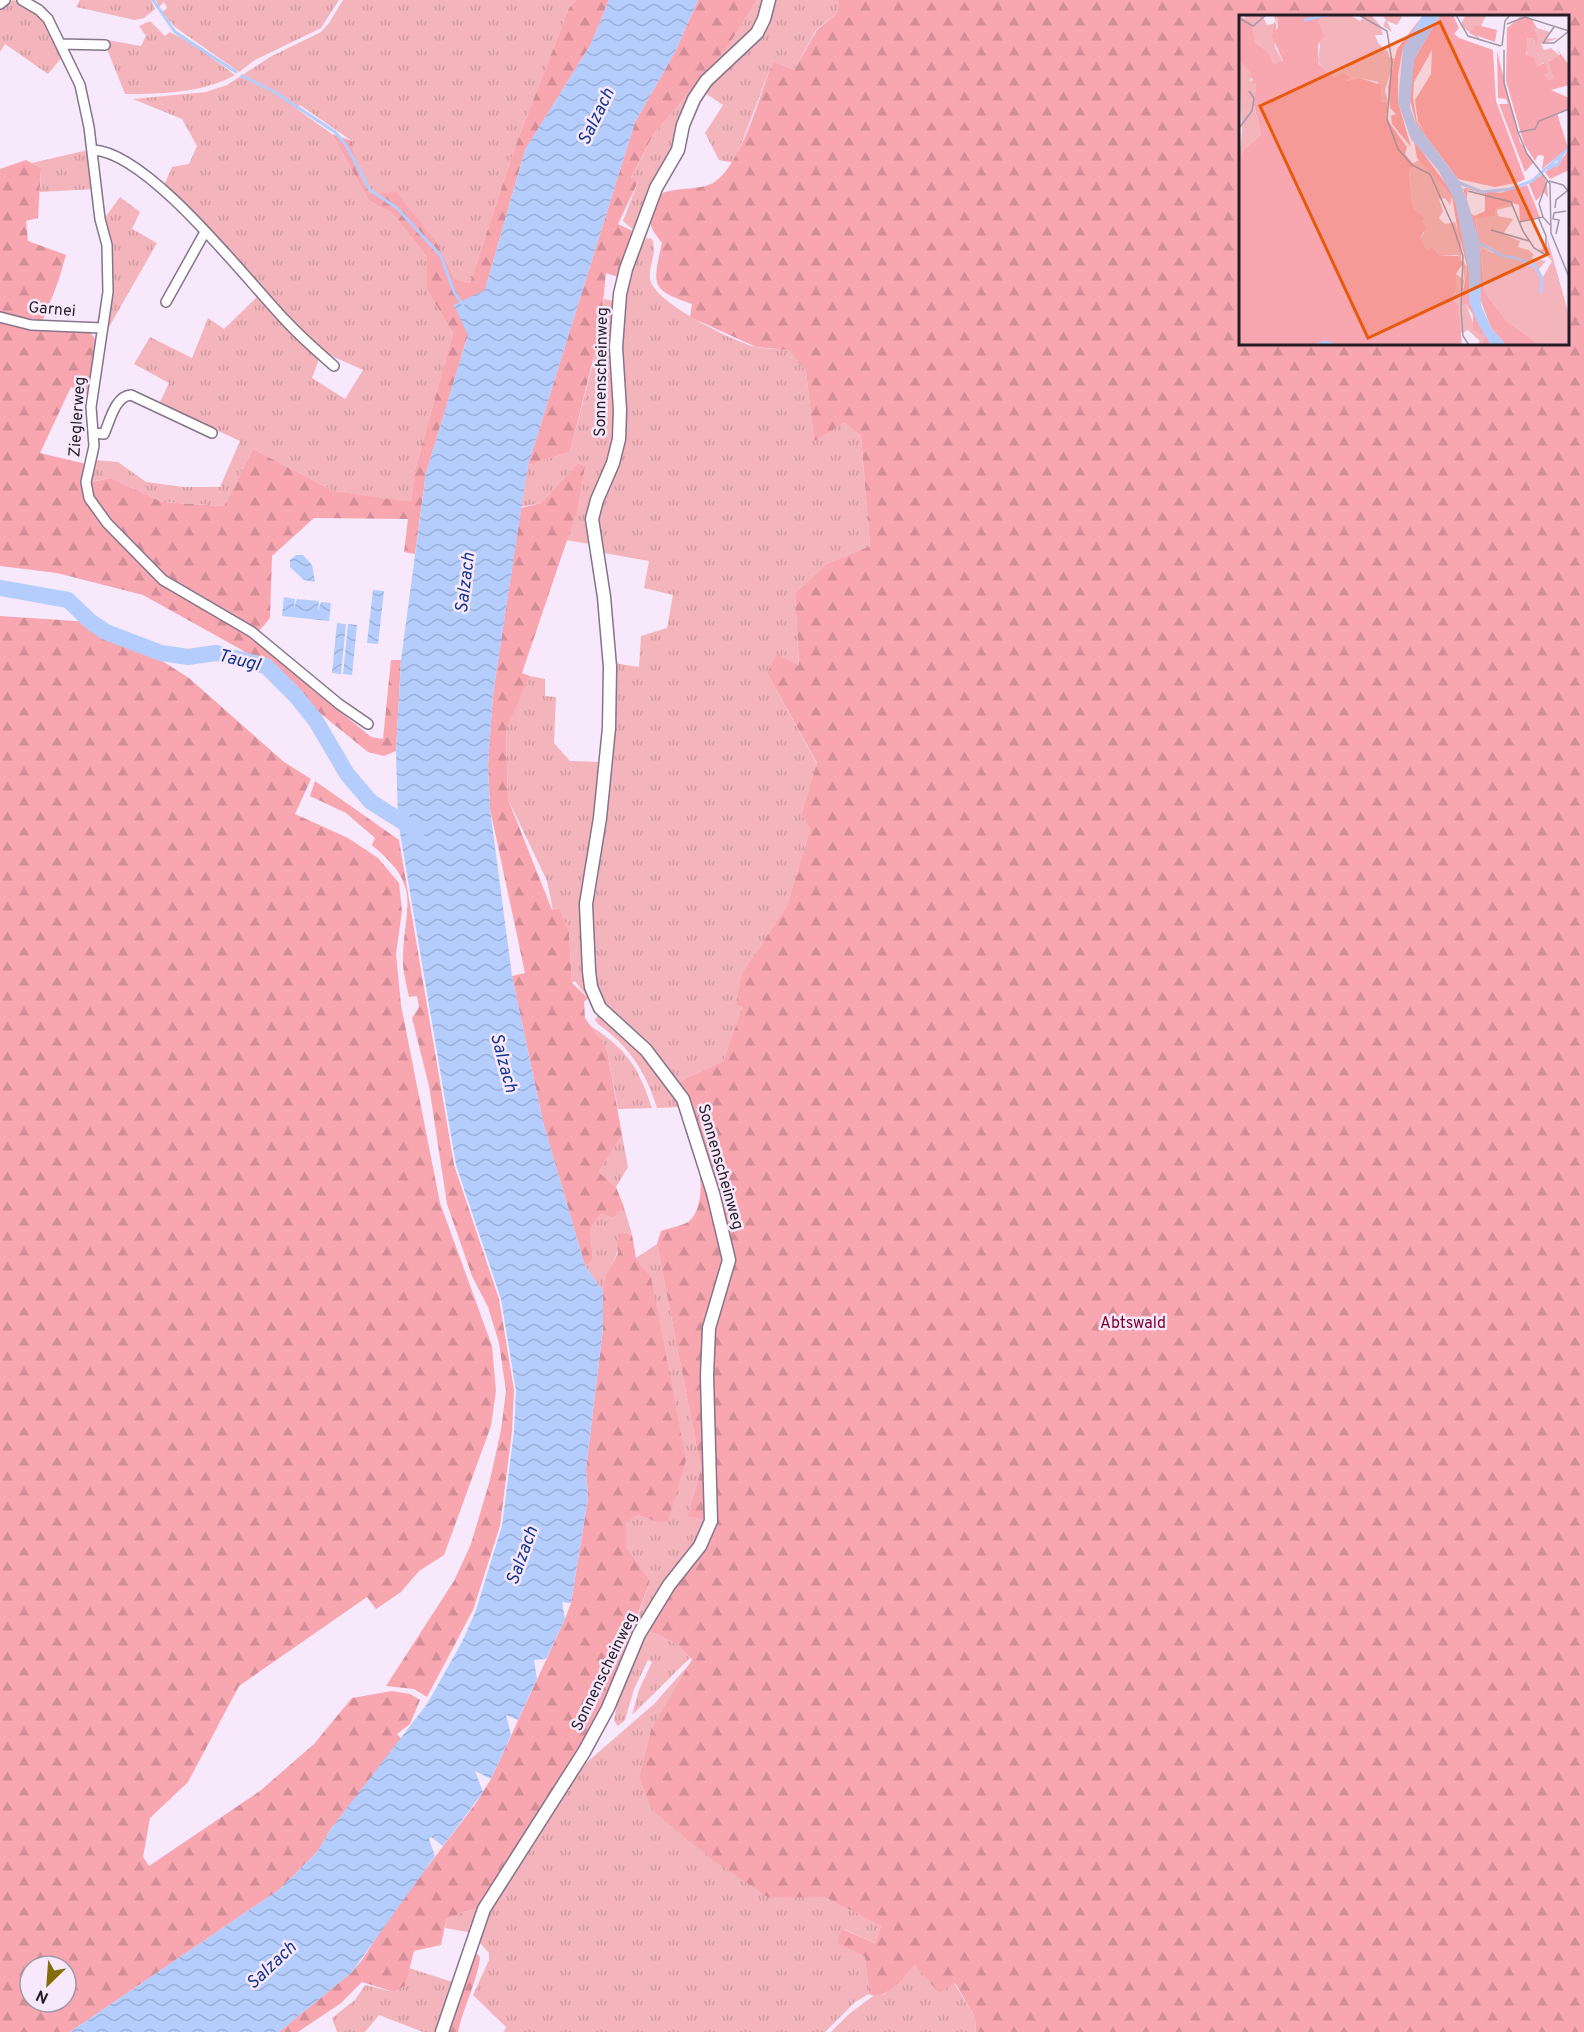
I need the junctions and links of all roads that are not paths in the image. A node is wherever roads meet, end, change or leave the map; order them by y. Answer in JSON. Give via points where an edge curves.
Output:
{"nodes":[{"id":1,"x":5,"y":0,"type":"edge"},
{"id":2,"x":22,"y":0,"type":"edge"},
{"id":3,"x":769,"y":0,"type":"edge"},
{"id":4,"x":0,"y":4,"type":"edge"},
{"id":5,"x":60,"y":44,"type":"junction"},
{"id":6,"x":105,"y":45,"type":"dead end"},
{"id":7,"x":93,"y":150,"type":"junction"},
{"id":8,"x":205,"y":232,"type":"junction"},
{"id":9,"x":166,"y":302,"type":"dead end"},
{"id":10,"x":0,"y":317,"type":"edge"},
{"id":11,"x":102,"y":328,"type":"junction"},
{"id":12,"x":334,"y":366,"type":"dead end"},
{"id":13,"x":93,"y":433,"type":"junction"},
{"id":14,"x":212,"y":433,"type":"dead end"},
{"id":15,"x":368,"y":724,"type":"dead end"},
{"id":16,"x":442,"y":2032,"type":"edge"}],
"edges":[{"from":1,"to":4,"type":"street"},
{"from":2,"to":5,"type":"street","name":"Zieglerweg","via":[[48,19]]},
{"from":3,"to":16,"type":"street","name":"Sonnenscheinweg","via":[[757,33],[706,81],[694,99],[685,117],[675,158],[656,188],[626,270],[616,347],[619,439],[592,519],[606,608],[610,667],[609,728],[600,818],[586,904],[589,971],[600,1008],[646,1050],[683,1099],[713,1192],[729,1260],[709,1328],[711,1521],[700,1546],[669,1585],[639,1634],[609,1708],[584,1752],[484,1909]]},
{"from":5,"to":6,"type":"street"},
{"from":5,"to":7,"type":"street","name":"Zieglerweg","via":[[80,85]]},
{"from":7,"to":8,"type":"street","via":[[110,154],[152,181]]},
{"from":7,"to":11,"type":"street","name":"Zieglerweg","via":[[108,265]]},
{"from":8,"to":9,"type":"street"},
{"from":8,"to":12,"type":"street","via":[[288,324]]},
{"from":10,"to":11,"type":"street","name":"Garnei","via":[[31,325]]},
{"from":11,"to":13,"type":"street","name":"Zieglerweg","via":[[91,408]]},
{"from":13,"to":14,"type":"street","via":[[104,434],[119,401],[131,395]]},
{"from":13,"to":15,"type":"street","name":"Zieglerweg","via":[[86,486],[97,511],[113,530],[163,580],[252,632]]}]}
